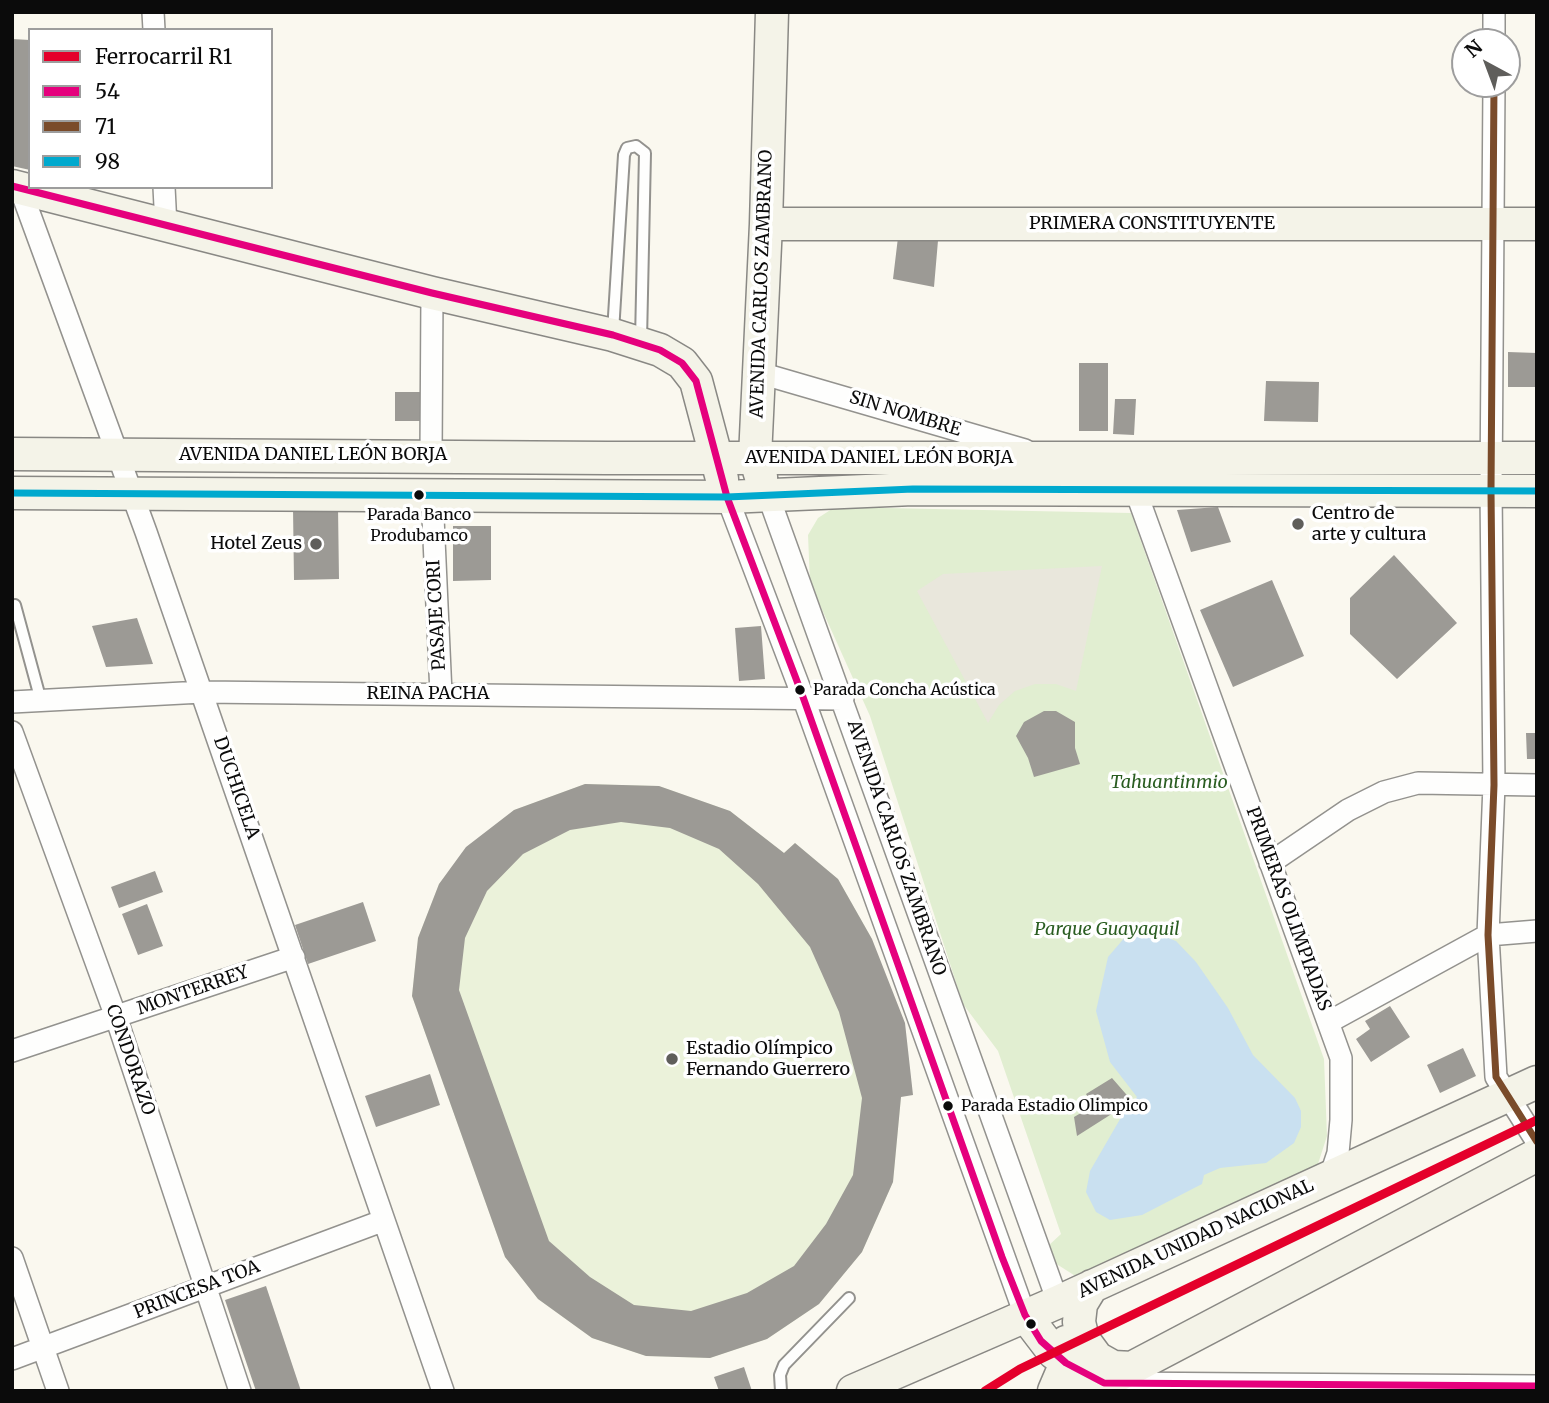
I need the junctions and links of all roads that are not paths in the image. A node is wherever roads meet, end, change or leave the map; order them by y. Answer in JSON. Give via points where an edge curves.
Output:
{"nodes":[{"id":1,"x":772,"y":12,"type":"edge"},
{"id":2,"x":1494,"y":98,"type":"edge"},
{"id":3,"x":16,"y":187,"type":"edge"},
{"id":4,"x":164,"y":189,"type":"edge"},
{"id":5,"x":766,"y":223,"type":"junction"},
{"id":6,"x":1494,"y":224,"type":"junction"},
{"id":7,"x":1537,"y":224,"type":"edge"},
{"id":8,"x":166,"y":226,"type":"junction"},
{"id":9,"x":432,"y":293,"type":"junction"},
{"id":10,"x":627,"y":340,"type":"junction"},
{"id":11,"x":760,"y":373,"type":"junction"},
{"id":12,"x":12,"y":454,"type":"edge"},
{"id":13,"x":118,"y":454,"type":"junction"},
{"id":14,"x":430,"y":455,"type":"junction"},
{"id":15,"x":755,"y":457,"type":"junction"},
{"id":16,"x":716,"y":458,"type":"junction"},
{"id":17,"x":1050,"y":458,"type":"junction"},
{"id":18,"x":1492,"y":458,"type":"junction"},
{"id":19,"x":1537,"y":458,"type":"edge"},
{"id":20,"x":1135,"y":489,"type":"junction"},
{"id":21,"x":1491,"y":490,"type":"junction"},
{"id":22,"x":1537,"y":491,"type":"edge"},
{"id":23,"x":12,"y":493,"type":"edge"},
{"id":24,"x":132,"y":493,"type":"junction"},
{"id":25,"x":432,"y":495,"type":"junction"},
{"id":26,"x":768,"y":495,"type":"junction"},
{"id":27,"x":727,"y":497,"type":"junction"},
{"id":28,"x":15,"y":605,"type":"dead end"},
{"id":29,"x":202,"y":692,"type":"junction"},
{"id":30,"x":441,"y":694,"type":"junction"},
{"id":31,"x":803,"y":697,"type":"junction"},
{"id":32,"x":843,"y":699,"type":"junction"},
{"id":33,"x":41,"y":701,"type":"junction"},
{"id":34,"x":12,"y":702,"type":"edge"},
{"id":35,"x":12,"y":732,"type":"edge"},
{"id":36,"x":1494,"y":785,"type":"junction"},
{"id":37,"x":1537,"y":785,"type":"edge"},
{"id":38,"x":1270,"y":863,"type":"junction"},
{"id":39,"x":1537,"y":931,"type":"edge"},
{"id":40,"x":1488,"y":935,"type":"junction"},
{"id":41,"x":294,"y":957,"type":"junction"},
{"id":42,"x":116,"y":1017,"type":"junction"},
{"id":43,"x":1329,"y":1022,"type":"junction"},
{"id":44,"x":12,"y":1051,"type":"edge"},
{"id":45,"x":1537,"y":1082,"type":"edge"},
{"id":46,"x":1507,"y":1096,"type":"junction"},
{"id":47,"x":1537,"y":1142,"type":"edge"},
{"id":48,"x":1537,"y":1155,"type":"edge"},
{"id":49,"x":1330,"y":1177,"type":"junction"},
{"id":50,"x":382,"y":1222,"type":"junction"},
{"id":51,"x":12,"y":1258,"type":"edge"},
{"id":52,"x":206,"y":1286,"type":"junction"},
{"id":53,"x":1092,"y":1286,"type":"junction"},
{"id":54,"x":849,"y":1298,"type":"dead end"},
{"id":55,"x":1058,"y":1301,"type":"junction"},
{"id":56,"x":1025,"y":1315,"type":"junction"},
{"id":57,"x":989,"y":1330,"type":"junction"},
{"id":58,"x":43,"y":1348,"type":"junction"},
{"id":59,"x":12,"y":1359,"type":"edge"},
{"id":60,"x":1133,"y":1368,"type":"junction"},
{"id":61,"x":1060,"y":1377,"type":"edge"},
{"id":62,"x":1537,"y":1386,"type":"edge"},
{"id":63,"x":1096,"y":1387,"type":"edge"},
{"id":64,"x":58,"y":1391,"type":"edge"},
{"id":65,"x":240,"y":1391,"type":"edge"},
{"id":66,"x":443,"y":1391,"type":"edge"},
{"id":67,"x":781,"y":1391,"type":"edge"},
{"id":68,"x":853,"y":1391,"type":"edge"},
{"id":69,"x":1042,"y":1391,"type":"edge"}],
"edges":[{"from":1,"to":5,"type":"street","name":"AVENIDA CARLOS ZAMBRANO"},
{"from":2,"to":6,"type":"street"},
{"from":3,"to":8,"type":"street","name":"AVENIDA CARLOS ZAMBRANO"},
{"from":3,"to":13,"type":"street","name":"DUCHICELA"},
{"from":4,"to":8,"type":"street"},
{"from":5,"to":6,"type":"street","name":"PRIMERA CONSTITUYENTE"},
{"from":5,"to":11,"type":"street","name":"AVENIDA CARLOS ZAMBRANO"},
{"from":6,"to":7,"type":"street","name":"PRIMERA CONSTITUYENTE"},
{"from":6,"to":18,"type":"street"},
{"from":8,"to":9,"type":"street","name":"AVENIDA CARLOS ZAMBRANO"},
{"from":9,"to":10,"type":"street","name":"AVENIDA CARLOS ZAMBRANO"},
{"from":9,"to":14,"type":"street"},
{"from":10,"to":10,"type":"lane","via":[[624,155],[627,148],[636,146],[645,153]]},
{"from":10,"to":16,"type":"street","name":"AVENIDA CARLOS ZAMBRANO","via":[[660,350],[682,363],[696,381]]},
{"from":11,"to":15,"type":"street","name":"AVENIDA CARLOS ZAMBRANO"},
{"from":11,"to":17,"type":"street","name":"SIN NOMBRE"},
{"from":12,"to":13,"type":"street","name":"AVENIDA DANIEL LEÓN BORJA"},
{"from":13,"to":14,"type":"street","name":"AVENIDA DANIEL LEÓN BORJA"},
{"from":13,"to":24,"type":"street","name":"DUCHICELA"},
{"from":14,"to":16,"type":"street","name":"AVENIDA DANIEL LEÓN BORJA"},
{"from":15,"to":16,"type":"street","name":"AVENIDA DANIEL LEÓN BORJA"},
{"from":15,"to":17,"type":"street","name":"AVENIDA DANIEL LEÓN BORJA"},
{"from":15,"to":26,"type":"street","name":"AVENIDA CARLOS ZAMBRANO"},
{"from":16,"to":27,"type":"street","name":"AVENIDA CARLOS ZAMBRANO"},
{"from":17,"to":18,"type":"street","name":"AVENIDA DANIEL LEÓN BORJA"},
{"from":18,"to":19,"type":"street","name":"AVENIDA DANIEL LEÓN BORJA"},
{"from":18,"to":21,"type":"street"},
{"from":20,"to":21,"type":"street","name":"AVENIDA DANIEL LEÓN BORJA"},
{"from":20,"to":26,"type":"street","name":"AVENIDA DANIEL LEÓN BORJA","via":[[913,489]]},
{"from":20,"to":38,"type":"street","name":"PRIMERAS OLIMPIADAS"},
{"from":21,"to":22,"type":"street","name":"AVENIDA DANIEL LEÓN BORJA"},
{"from":21,"to":36,"type":"street"},
{"from":23,"to":24,"type":"street","name":"AVENIDA DANIEL LEÓN BORJA"},
{"from":24,"to":25,"type":"street","name":"AVENIDA DANIEL LEÓN BORJA"},
{"from":24,"to":29,"type":"street","name":"DUCHICELA"},
{"from":25,"to":27,"type":"street","name":"AVENIDA DANIEL LEÓN BORJA"},
{"from":25,"to":30,"type":"street","name":"PASAJE CORI"},
{"from":26,"to":27,"type":"street","name":"AVENIDA DANIEL LEÓN BORJA"},
{"from":26,"to":32,"type":"street","name":"AVENIDA CARLOS ZAMBRANO"},
{"from":27,"to":31,"type":"street","name":"AVENIDA CARLOS ZAMBRANO"},
{"from":28,"to":33,"type":"lane"},
{"from":29,"to":30,"type":"street","name":"REINA PACHA"},
{"from":29,"to":33,"type":"street","name":"REINA PACHA"},
{"from":29,"to":41,"type":"street","name":"DUCHICELA"},
{"from":30,"to":31,"type":"street","name":"REINA PACHA"},
{"from":31,"to":32,"type":"street","name":"REINA PACHA"},
{"from":31,"to":56,"type":"street","name":"AVENIDA CARLOS ZAMBRANO"},
{"from":32,"to":55,"type":"street","name":"AVENIDA CARLOS ZAMBRANO"},
{"from":33,"to":34,"type":"street","name":"REINA PACHA"},
{"from":35,"to":42,"type":"street","name":"CONDORAZO"},
{"from":36,"to":37,"type":"street"},
{"from":36,"to":38,"type":"street","via":[[1418,783],[1384,792],[1348,810]]},
{"from":36,"to":40,"type":"street"},
{"from":38,"to":43,"type":"street","name":"PRIMERAS OLIMPIADAS"},
{"from":39,"to":40,"type":"street"},
{"from":40,"to":43,"type":"street"},
{"from":40,"to":46,"type":"street","via":[[1496,1077]]},
{"from":41,"to":42,"type":"street","name":"MONTERREY"},
{"from":41,"to":50,"type":"street","name":"DUCHICELA"},
{"from":42,"to":44,"type":"street","name":"MONTERREY"},
{"from":42,"to":52,"type":"street","name":"CONDORAZO"},
{"from":43,"to":49,"type":"street","name":"PRIMERAS OLIMPIADAS","via":[[1341,1058],[1338,1153]]},
{"from":45,"to":46,"type":"street","name":"AVENIDA UNIDAD NACIONAL"},
{"from":46,"to":47,"type":"street"},
{"from":46,"to":49,"type":"street","name":"AVENIDA UNIDAD NACIONAL"},
{"from":48,"to":60,"type":"street"},
{"from":49,"to":53,"type":"street","name":"AVENIDA UNIDAD NACIONAL"},
{"from":50,"to":52,"type":"street","name":"PRINCESA TOA"},
{"from":50,"to":66,"type":"street","name":"DUCHICELA"},
{"from":51,"to":58,"type":"street"},
{"from":52,"to":58,"type":"street","name":"PRINCESA TOA"},
{"from":52,"to":65,"type":"street","name":"CONDORAZO"},
{"from":53,"to":55,"type":"street","name":"AVENIDA UNIDAD NACIONAL"},
{"from":53,"to":60,"type":"street","via":[[1081,1304],[1083,1339],[1097,1358],[1113,1367]]},
{"from":54,"to":67,"type":"lane","via":[[784,1366]]},
{"from":55,"to":56,"type":"street","name":"AVENIDA UNIDAD NACIONAL"},
{"from":55,"to":61,"type":"street","via":[[1066,1327]]},
{"from":56,"to":57,"type":"street","name":"AVENIDA UNIDAD NACIONAL"},
{"from":56,"to":61,"type":"street"},
{"from":57,"to":68,"type":"street","name":"AVENIDA UNIDAD NACIONAL"},
{"from":57,"to":69,"type":"street","via":[[1017,1340],[1033,1352],[1043,1372]]},
{"from":58,"to":59,"type":"street","name":"PRINCESA TOA"},
{"from":58,"to":64,"type":"street"},
{"from":60,"to":63,"type":"street"},
{"from":61,"to":63,"type":"street"},
{"from":62,"to":63,"type":"street"}]}
